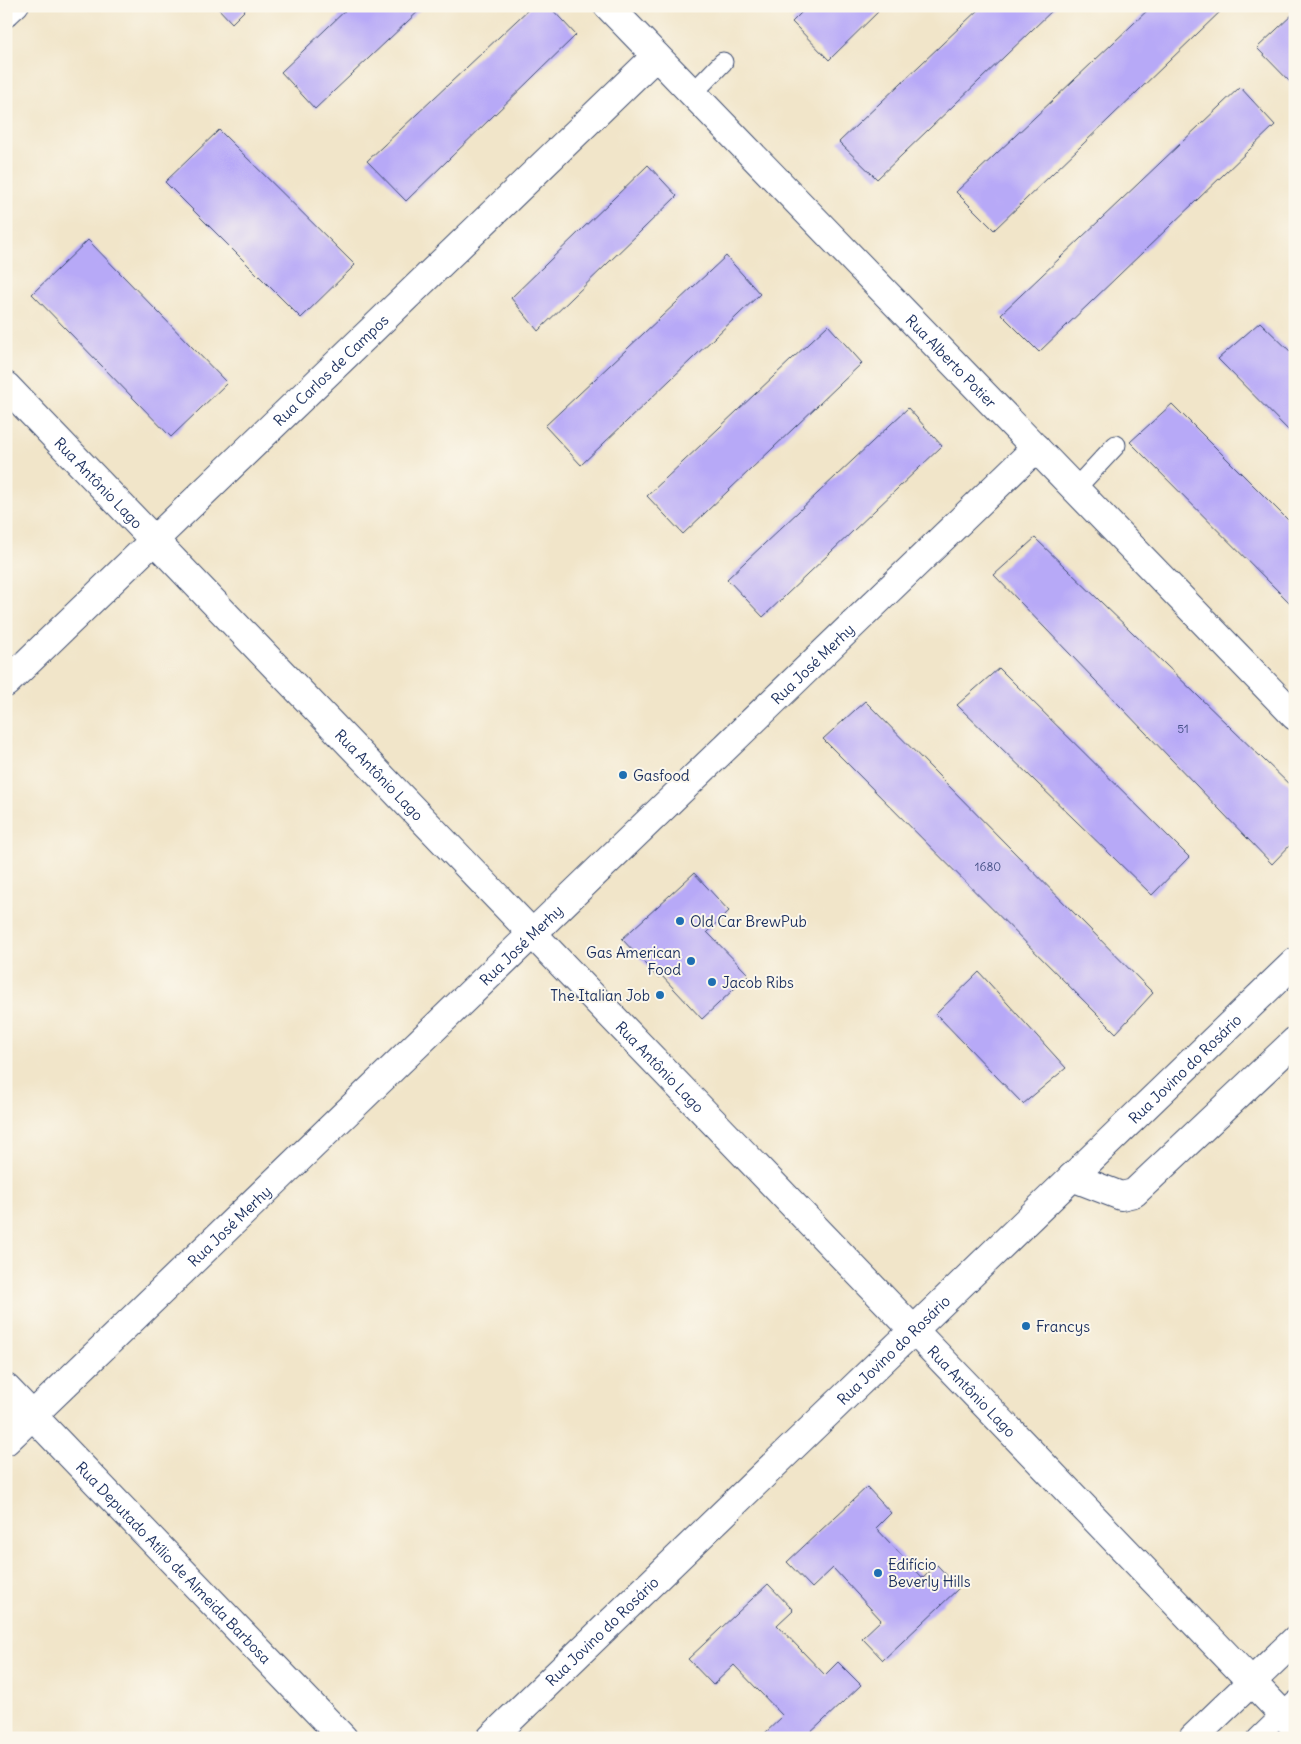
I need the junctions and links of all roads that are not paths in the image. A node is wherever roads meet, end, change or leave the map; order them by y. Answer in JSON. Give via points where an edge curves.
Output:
{"nodes":[{"id":1,"x":19,"y":6,"type":"edge"},
{"id":2,"x":608,"y":6,"type":"edge"},
{"id":3,"x":6,"y":18,"type":"edge"},
{"id":4,"x":656,"y":56,"type":"junction"},
{"id":5,"x":723,"y":62,"type":"dead end"},
{"id":6,"x":692,"y":94,"type":"junction"},
{"id":7,"x":6,"y":386,"type":"edge"},
{"id":8,"x":1116,"y":445,"type":"dead end"},
{"id":9,"x":1036,"y":448,"type":"junction"},
{"id":10,"x":1075,"y":489,"type":"junction"},
{"id":11,"x":154,"y":540,"type":"junction"},
{"id":12,"x":6,"y":683,"type":"edge"},
{"id":13,"x":1295,"y":716,"type":"edge"},
{"id":14,"x":532,"y":934,"type":"junction"},
{"id":15,"x":1295,"y":962,"type":"edge"},
{"id":16,"x":1295,"y":1041,"type":"edge"},
{"id":17,"x":1072,"y":1177,"type":"junction"},
{"id":18,"x":913,"y":1330,"type":"junction"},
{"id":19,"x":6,"y":1388,"type":"edge"},
{"id":20,"x":33,"y":1415,"type":"junction"},
{"id":21,"x":6,"y":1441,"type":"edge"},
{"id":22,"x":1295,"y":1640,"type":"edge"},
{"id":23,"x":1251,"y":1682,"type":"junction"},
{"id":24,"x":1290,"y":1714,"type":"edge"},
{"id":25,"x":343,"y":1738,"type":"edge"},
{"id":26,"x":491,"y":1738,"type":"edge"},
{"id":27,"x":1193,"y":1738,"type":"edge"},
{"id":28,"x":1256,"y":1738,"type":"edge"}],
"edges":[{"from":1,"to":3,"type":"lane"},
{"from":2,"to":4,"type":"street","name":"Rua Alberto Potier"},
{"from":4,"to":6,"type":"street","name":"Rua Alberto Potier"},
{"from":4,"to":11,"type":"street","name":"Rua Carlos de Campos"},
{"from":5,"to":6,"type":"lane"},
{"from":6,"to":9,"type":"street","name":"Rua Alberto Potier"},
{"from":7,"to":11,"type":"street","name":"Rua Antônio Lago"},
{"from":8,"to":10,"type":"lane"},
{"from":9,"to":10,"type":"street","name":"Rua Alberto Potier"},
{"from":9,"to":14,"type":"street","name":"Rua José Merhy"},
{"from":10,"to":13,"type":"street","name":"Rua Alberto Potier"},
{"from":11,"to":12,"type":"street","name":"Rua Carlos de Campos"},
{"from":11,"to":14,"type":"street","name":"Rua Antônio Lago"},
{"from":14,"to":18,"type":"street","name":"Rua Antônio Lago"},
{"from":14,"to":20,"type":"street","name":"Rua José Merhy"},
{"from":15,"to":17,"type":"street","name":"Rua Jovino do Rosário"},
{"from":16,"to":17,"type":"street","via":[[1134,1193],[1122,1196]]},
{"from":17,"to":18,"type":"street","name":"Rua Jovino do Rosário"},
{"from":18,"to":23,"type":"street","name":"Rua Antônio Lago"},
{"from":18,"to":26,"type":"street","name":"Rua Jovino do Rosário"},
{"from":19,"to":20,"type":"street","name":"Rua Deputado Atílio de Almeida Barbosa"},
{"from":20,"to":21,"type":"street","name":"Rua José Merhy"},
{"from":20,"to":25,"type":"street","name":"Rua Deputado Atílio de Almeida Barbosa"},
{"from":22,"to":23,"type":"street"},
{"from":23,"to":24,"type":"street","name":"Rua Antônio Lago"},
{"from":23,"to":27,"type":"street"},
{"from":24,"to":28,"type":"lane"}]}
